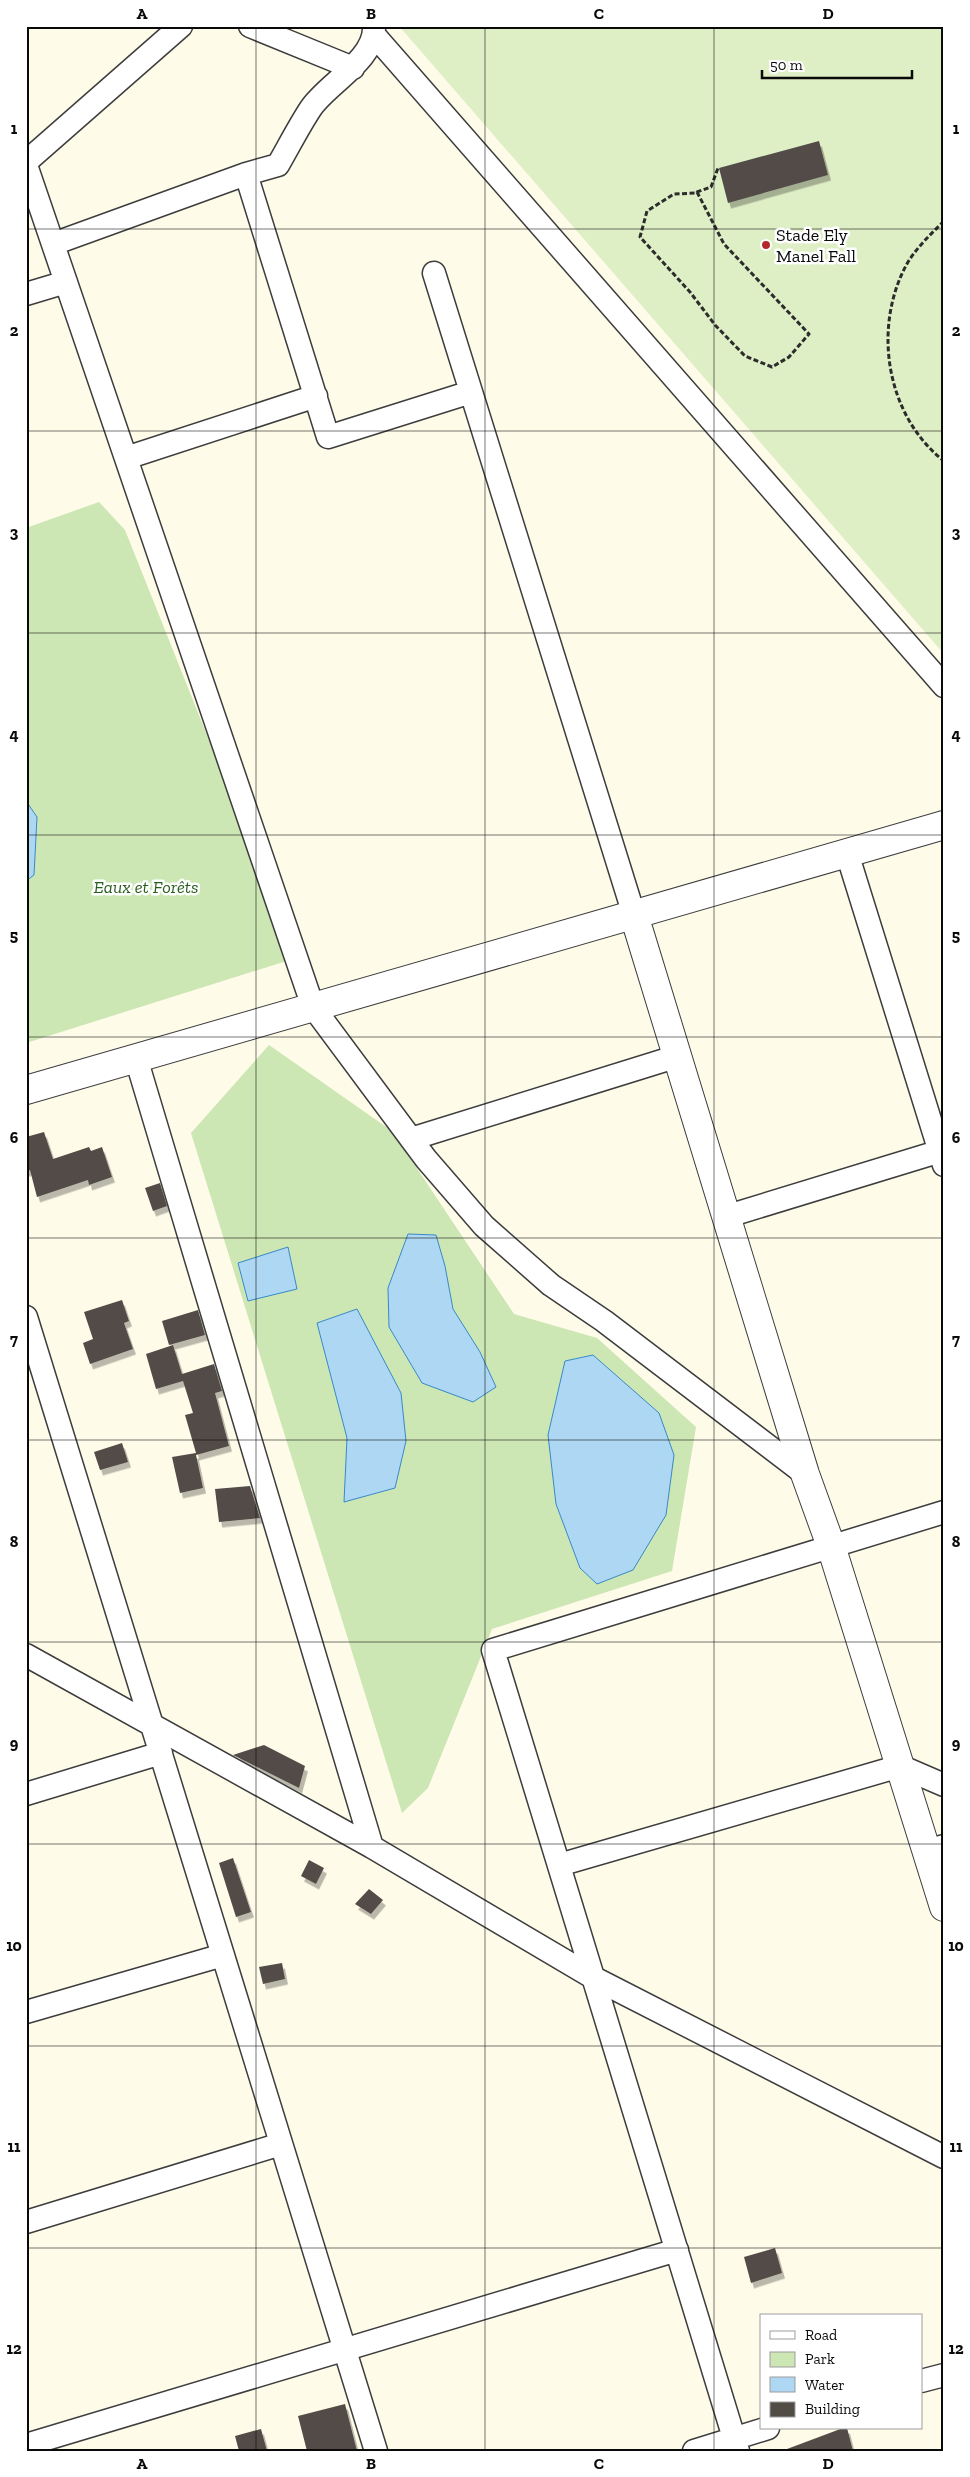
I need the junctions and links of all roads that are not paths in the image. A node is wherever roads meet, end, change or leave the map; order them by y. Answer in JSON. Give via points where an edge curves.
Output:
{"nodes":[{"id":1,"x":181,"y":26,"type":"edge"},
{"id":2,"x":250,"y":26,"type":"edge"},
{"id":3,"x":374,"y":31,"type":"edge"},
{"id":4,"x":353,"y":68,"type":"junction"},
{"id":5,"x":26,"y":164,"type":"edge"},
{"id":6,"x":246,"y":174,"type":"junction"},
{"id":7,"x":53,"y":244,"type":"junction"},
{"id":8,"x":434,"y":273,"type":"dead end"},
{"id":9,"x":66,"y":282,"type":"junction"},
{"id":10,"x":26,"y":294,"type":"edge"},
{"id":11,"x":471,"y":392,"type":"junction"},
{"id":12,"x":316,"y":396,"type":"junction"},
{"id":13,"x":126,"y":458,"type":"junction"},
{"id":14,"x":944,"y":686,"type":"edge"},
{"id":15,"x":944,"y":826,"type":"edge"},
{"id":16,"x":847,"y":853,"type":"junction"},
{"id":17,"x":634,"y":915,"type":"junction"},
{"id":18,"x":313,"y":1007,"type":"junction"},
{"id":19,"x":678,"y":1056,"type":"junction"},
{"id":20,"x":136,"y":1058,"type":"junction"},
{"id":21,"x":26,"y":1090,"type":"edge"},
{"id":22,"x":411,"y":1138,"type":"junction"},
{"id":23,"x":942,"y":1155,"type":"edge"},
{"id":24,"x":728,"y":1216,"type":"junction"},
{"id":25,"x":26,"y":1317,"type":"edge"},
{"id":26,"x":30,"y":1344,"type":"edge"},
{"id":27,"x":806,"y":1474,"type":"junction"},
{"id":28,"x":944,"y":1512,"type":"edge"},
{"id":29,"x":831,"y":1546,"type":"junction"},
{"id":30,"x":26,"y":1655,"type":"edge"},
{"id":31,"x":152,"y":1725,"type":"junction"},
{"id":32,"x":161,"y":1753,"type":"junction"},
{"id":33,"x":900,"y":1766,"type":"junction"},
{"id":34,"x":944,"y":1785,"type":"edge"},
{"id":35,"x":26,"y":1794,"type":"edge"},
{"id":36,"x":372,"y":1847,"type":"junction"},
{"id":37,"x":935,"y":1848,"type":"edge"},
{"id":38,"x":559,"y":1865,"type":"junction"},
{"id":39,"x":944,"y":1907,"type":"edge"},
{"id":40,"x":223,"y":1954,"type":"junction"},
{"id":41,"x":594,"y":1978,"type":"junction"},
{"id":42,"x":26,"y":2012,"type":"edge"},
{"id":43,"x":281,"y":2144,"type":"junction"},
{"id":44,"x":944,"y":2157,"type":"edge"},
{"id":45,"x":26,"y":2222,"type":"edge"},
{"id":46,"x":676,"y":2250,"type":"junction"},
{"id":47,"x":345,"y":2350,"type":"junction"},
{"id":48,"x":944,"y":2375,"type":"edge"},
{"id":49,"x":922,"y":2381,"type":"edge"},
{"id":50,"x":764,"y":2430,"type":"edge"},
{"id":51,"x":26,"y":2445,"type":"edge"},
{"id":52,"x":736,"y":2445,"type":"edge"},
{"id":53,"x":376,"y":2451,"type":"edge"},
{"id":54,"x":694,"y":2451,"type":"edge"}],
"edges":[{"from":1,"to":5,"type":"street"},
{"from":2,"to":4,"type":"street"},
{"from":3,"to":4,"type":"street"},
{"from":3,"to":14,"type":"street"},
{"from":4,"to":6,"type":"street","via":[[312,106],[278,165]]},
{"from":5,"to":7,"type":"street"},
{"from":6,"to":7,"type":"street"},
{"from":6,"to":12,"type":"street"},
{"from":7,"to":9,"type":"street"},
{"from":8,"to":11,"type":"street"},
{"from":9,"to":10,"type":"street"},
{"from":9,"to":13,"type":"street"},
{"from":11,"to":12,"type":"street","via":[[328,437]]},
{"from":11,"to":17,"type":"street"},
{"from":12,"to":13,"type":"street"},
{"from":13,"to":18,"type":"street"},
{"from":15,"to":16,"type":"street"},
{"from":16,"to":17,"type":"street"},
{"from":16,"to":23,"type":"street"},
{"from":17,"to":18,"type":"street"},
{"from":17,"to":19,"type":"street"},
{"from":18,"to":20,"type":"street"},
{"from":18,"to":22,"type":"street"},
{"from":19,"to":22,"type":"street"},
{"from":19,"to":24,"type":"street"},
{"from":20,"to":21,"type":"street"},
{"from":20,"to":36,"type":"street"},
{"from":22,"to":27,"type":"street","via":[[484,1226],[551,1285]]},
{"from":23,"to":24,"type":"street"},
{"from":24,"to":27,"type":"street"},
{"from":25,"to":26,"type":"street"},
{"from":26,"to":31,"type":"street"},
{"from":27,"to":29,"type":"street"},
{"from":28,"to":29,"type":"street"},
{"from":29,"to":33,"type":"street"},
{"from":29,"to":38,"type":"street","via":[[493,1650]]},
{"from":30,"to":31,"type":"street"},
{"from":31,"to":32,"type":"street"},
{"from":31,"to":36,"type":"street"},
{"from":32,"to":35,"type":"street"},
{"from":32,"to":40,"type":"street"},
{"from":33,"to":34,"type":"street"},
{"from":33,"to":37,"type":"street"},
{"from":33,"to":38,"type":"street"},
{"from":36,"to":41,"type":"street"},
{"from":37,"to":39,"type":"street"},
{"from":38,"to":41,"type":"street"},
{"from":40,"to":42,"type":"street"},
{"from":40,"to":43,"type":"street"},
{"from":41,"to":44,"type":"street"},
{"from":41,"to":46,"type":"street"},
{"from":43,"to":45,"type":"street"},
{"from":43,"to":47,"type":"street"},
{"from":46,"to":47,"type":"street"},
{"from":46,"to":52,"type":"street"},
{"from":47,"to":51,"type":"street"},
{"from":47,"to":53,"type":"street"},
{"from":48,"to":49,"type":"street"},
{"from":50,"to":52,"type":"street"},
{"from":52,"to":54,"type":"street"}]}
